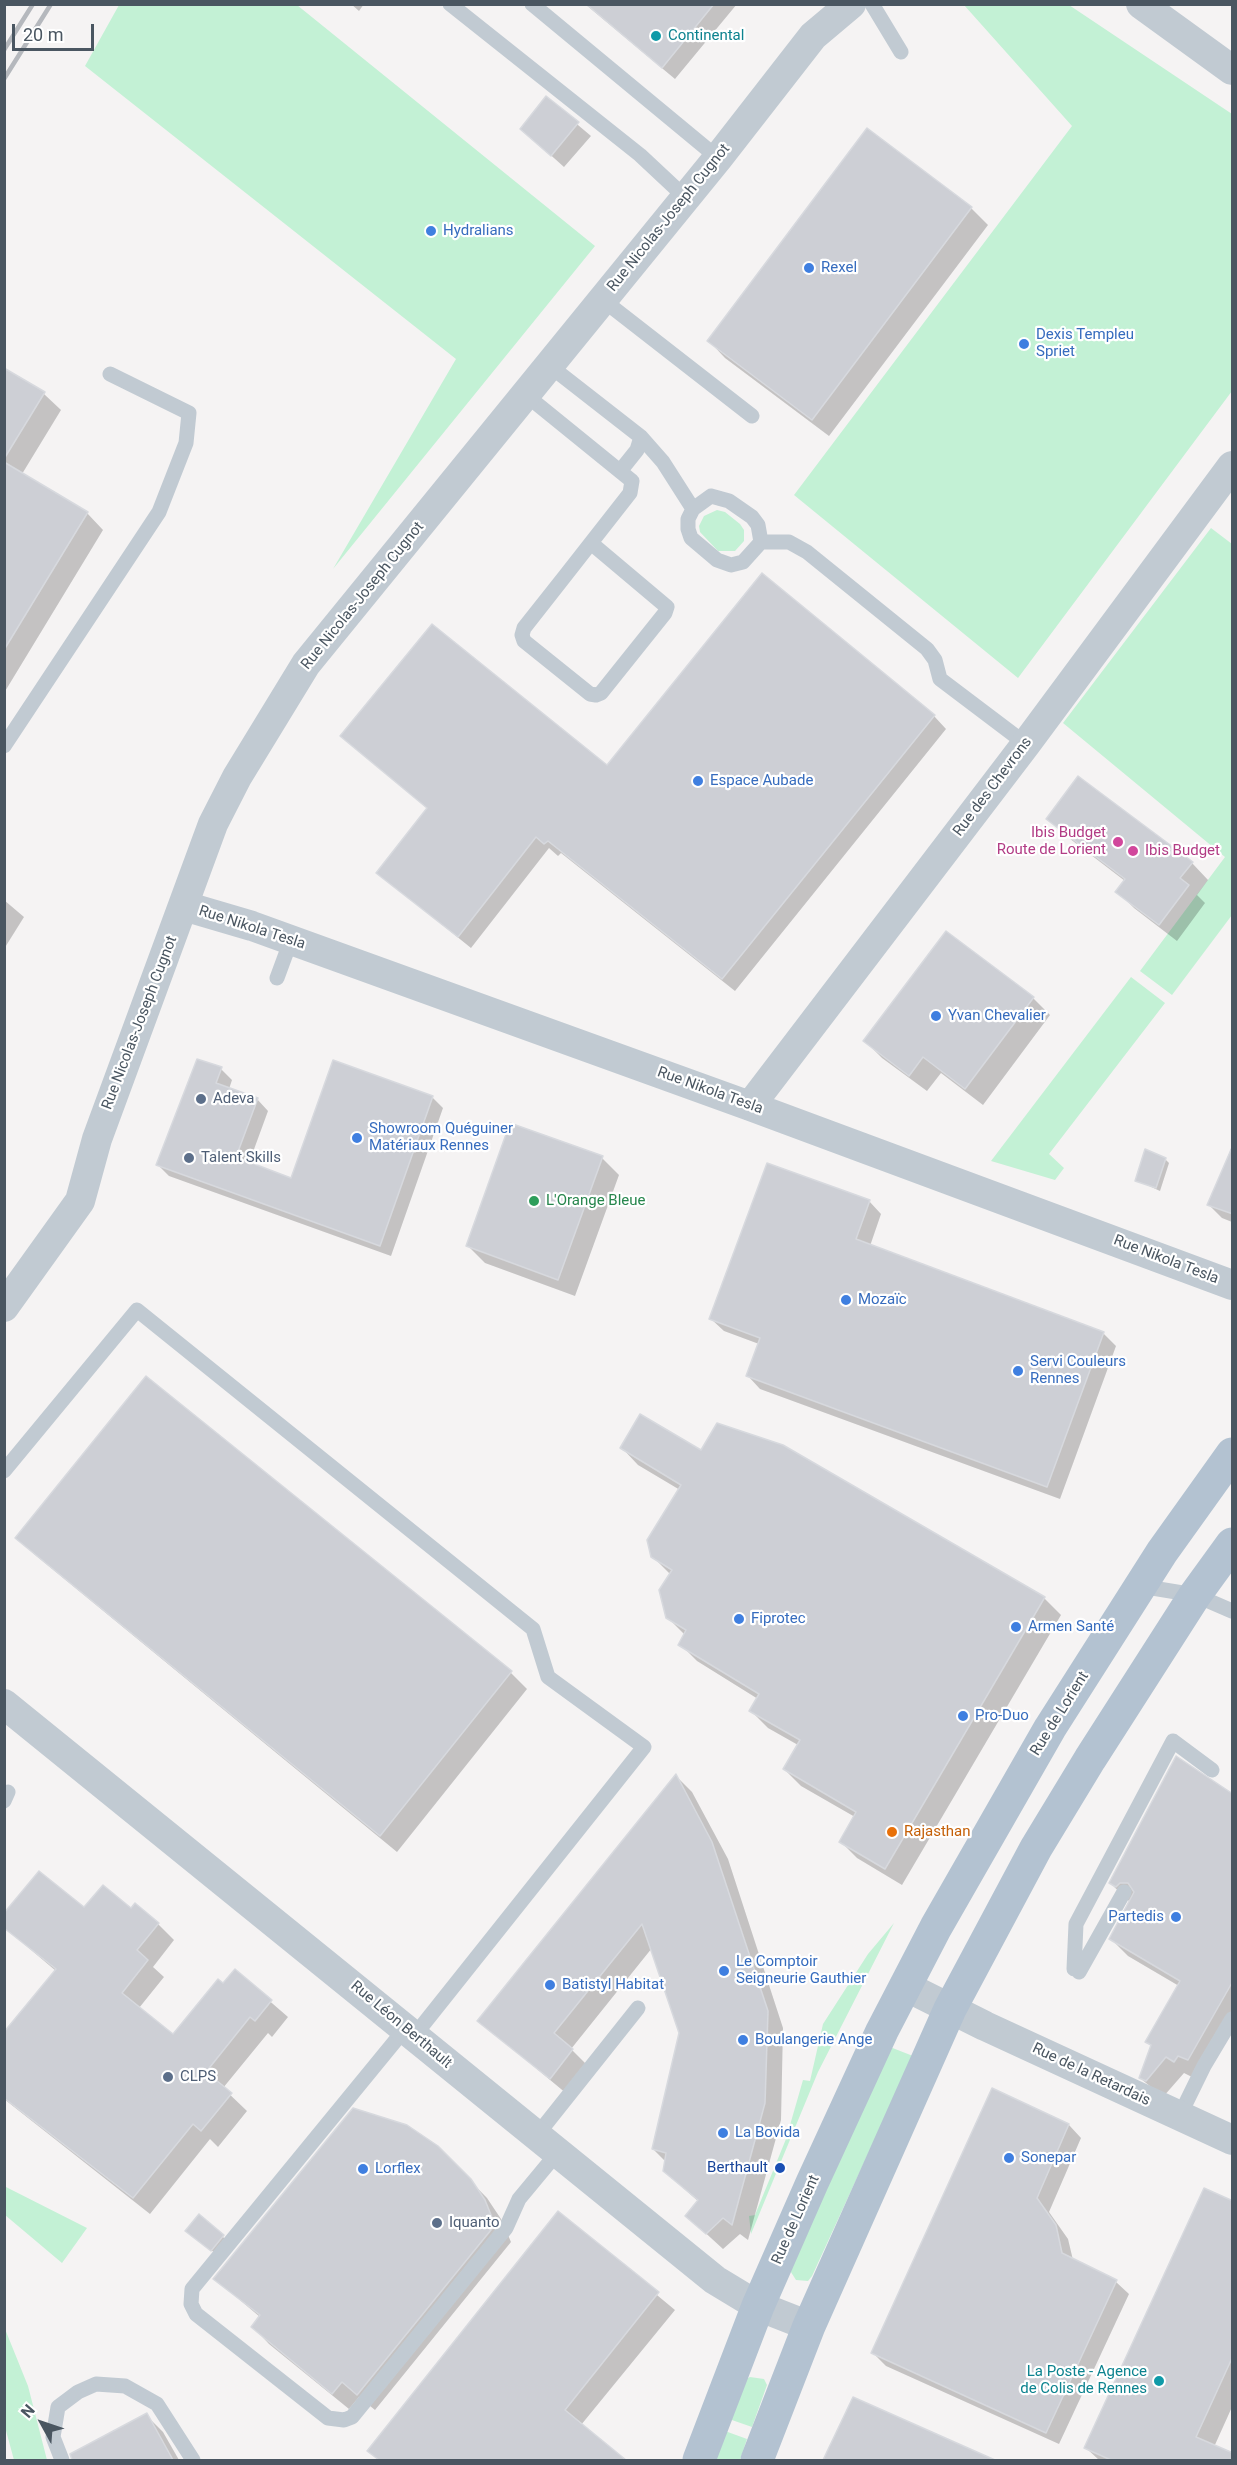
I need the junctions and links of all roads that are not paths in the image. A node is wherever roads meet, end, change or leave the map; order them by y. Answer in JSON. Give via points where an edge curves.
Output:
{"nodes":[{"id":1,"x":450,"y":4,"type":"edge"},
{"id":2,"x":532,"y":4,"type":"edge"},
{"id":3,"x":851,"y":4,"type":"edge"},
{"id":4,"x":872,"y":4,"type":"edge"},
{"id":5,"x":1141,"y":4,"type":"edge"},
{"id":6,"x":900,"y":52,"type":"dead end"},
{"id":7,"x":1233,"y":70,"type":"edge"},
{"id":8,"x":718,"y":158,"type":"junction"},
{"id":9,"x":686,"y":198,"type":"junction"},
{"id":10,"x":603,"y":300,"type":"junction"},
{"id":11,"x":550,"y":366,"type":"junction"},
{"id":12,"x":110,"y":374,"type":"dead end"},
{"id":13,"x":526,"y":396,"type":"junction"},
{"id":14,"x":752,"y":416,"type":"dead end"},
{"id":15,"x":641,"y":437,"type":"junction"},
{"id":16,"x":1233,"y":466,"type":"edge"},
{"id":17,"x":621,"y":470,"type":"junction"},
{"id":18,"x":693,"y":509,"type":"junction"},
{"id":19,"x":760,"y":542,"type":"junction"},
{"id":20,"x":591,"y":543,"type":"junction"},
{"id":21,"x":1026,"y":744,"type":"junction"},
{"id":22,"x":4,"y":746,"type":"edge"},
{"id":23,"x":184,"y":906,"type":"junction"},
{"id":24,"x":291,"y":940,"type":"junction"},
{"id":25,"x":277,"y":978,"type":"dead end"},
{"id":26,"x":750,"y":1106,"type":"junction"},
{"id":27,"x":1233,"y":1285,"type":"edge"},
{"id":28,"x":4,"y":1307,"type":"edge"},
{"id":29,"x":1233,"y":1454,"type":"edge"},
{"id":30,"x":4,"y":1471,"type":"edge"},
{"id":31,"x":1233,"y":1544,"type":"edge"},
{"id":32,"x":1140,"y":1586,"type":"junction"},
{"id":33,"x":1195,"y":1595,"type":"junction"},
{"id":34,"x":1233,"y":1611,"type":"edge"},
{"id":35,"x":4,"y":1704,"type":"edge"},
{"id":36,"x":1212,"y":1770,"type":"dead end"},
{"id":37,"x":1124,"y":1892,"type":"dead end"},
{"id":38,"x":905,"y":1986,"type":"junction"},
{"id":39,"x":638,"y":2008,"type":"dead end"},
{"id":40,"x":950,"y":2009,"type":"junction"},
{"id":41,"x":1233,"y":2019,"type":"edge"},
{"id":42,"x":409,"y":2032,"type":"junction"},
{"id":43,"x":1180,"y":2115,"type":"junction"},
{"id":44,"x":1233,"y":2140,"type":"edge"},
{"id":45,"x":548,"y":2144,"type":"junction"},
{"id":46,"x":758,"y":2306,"type":"junction"},
{"id":47,"x":809,"y":2326,"type":"junction"},
{"id":48,"x":62,"y":2460,"type":"edge"},
{"id":49,"x":193,"y":2460,"type":"edge"},
{"id":50,"x":699,"y":2460,"type":"edge"},
{"id":51,"x":757,"y":2460,"type":"edge"}],
"edges":[{"from":1,"to":9,"type":"lane","via":[[640,155]]},
{"from":2,"to":8,"type":"lane"},
{"from":3,"to":8,"type":"street","name":"Rue Nicolas-Joseph Cugnot","via":[[813,36]]},
{"from":4,"to":6,"type":"lane"},
{"from":5,"to":7,"type":"street"},
{"from":8,"to":9,"type":"street","name":"Rue Nicolas-Joseph Cugnot"},
{"from":9,"to":10,"type":"street","name":"Rue Nicolas-Joseph Cugnot"},
{"from":10,"to":11,"type":"street","name":"Rue Nicolas-Joseph Cugnot"},
{"from":10,"to":14,"type":"lane"},
{"from":11,"to":13,"type":"street","name":"Rue Nicolas-Joseph Cugnot"},
{"from":11,"to":15,"type":"lane"},
{"from":12,"to":22,"type":"lane","via":[[189,413],[186,443],[159,512]]},
{"from":13,"to":17,"type":"lane"},
{"from":13,"to":23,"type":"street","name":"Rue Nicolas-Joseph Cugnot","via":[[306,664],[213,824]]},
{"from":15,"to":17,"type":"lane","via":[[637,450]]},
{"from":15,"to":18,"type":"lane","via":[[663,462]]},
{"from":16,"to":21,"type":"street","name":"Rue des Chevrons"},
{"from":17,"to":20,"type":"lane","via":[[632,481],[633,488]]},
{"from":18,"to":19,"type":"lane","via":[[711,496],[721,497],[752,517],[761,532]]},
{"from":18,"to":19,"type":"lane","via":[[687,529],[691,538],[717,560],[731,565],[743,562]]},
{"from":19,"to":21,"type":"lane","via":[[789,542],[807,552],[927,649],[940,679]]},
{"from":20,"to":20,"type":"lane","via":[[522,635],[524,641],[596,695],[602,693],[667,607]]},
{"from":21,"to":26,"type":"street","name":"Rue des Chevrons"},
{"from":23,"to":24,"type":"street","name":"Rue Nikola Tesla"},
{"from":23,"to":28,"type":"street","name":"Rue Nicolas-Joseph Cugnot","via":[[97,1139],[80,1201]]},
{"from":24,"to":25,"type":"lane"},
{"from":24,"to":26,"type":"street","name":"Rue Nikola Tesla"},
{"from":26,"to":27,"type":"street","name":"Rue Nikola Tesla"},
{"from":29,"to":32,"type":"main road","name":"Rue de Lorient"},
{"from":30,"to":42,"type":"lane","via":[[137,1310],[533,1629],[548,1677],[644,1747]]},
{"from":31,"to":33,"type":"main road"},
{"from":32,"to":33,"type":"lane"},
{"from":32,"to":38,"type":"main road","name":"Rue de Lorient","via":[[988,1833]]},
{"from":33,"to":34,"type":"lane"},
{"from":33,"to":40,"type":"main road","via":[[1042,1838]]},
{"from":35,"to":42,"type":"street","name":"Rue Léon Berthault"},
{"from":36,"to":37,"type":"lane","via":[[1173,1741],[1076,1923],[1076,1970]]},
{"from":38,"to":40,"type":"street"},
{"from":38,"to":46,"type":"main road","name":"Rue de Lorient"},
{"from":39,"to":45,"type":"lane"},
{"from":40,"to":43,"type":"street","name":"Rue de la Retardais"},
{"from":40,"to":47,"type":"main road"},
{"from":41,"to":43,"type":"lane"},
{"from":42,"to":45,"type":"street","name":"Rue Léon Berthault"},
{"from":42,"to":45,"type":"lane","via":[[192,2289],[191,2304],[196,2314],[328,2418],[352,2417],[506,2228]]},
{"from":43,"to":44,"type":"street","name":"Rue de la Retardais"},
{"from":45,"to":46,"type":"street","name":"Rue Léon Berthault","via":[[715,2280]]},
{"from":46,"to":47,"type":"street","name":"Rue Léon Berthault"},
{"from":46,"to":50,"type":"main road","name":"Rue de Lorient"},
{"from":47,"to":51,"type":"main road"},
{"from":48,"to":49,"type":"lane","via":[[53,2437],[58,2407],[96,2384],[125,2386],[157,2404]]}]}
